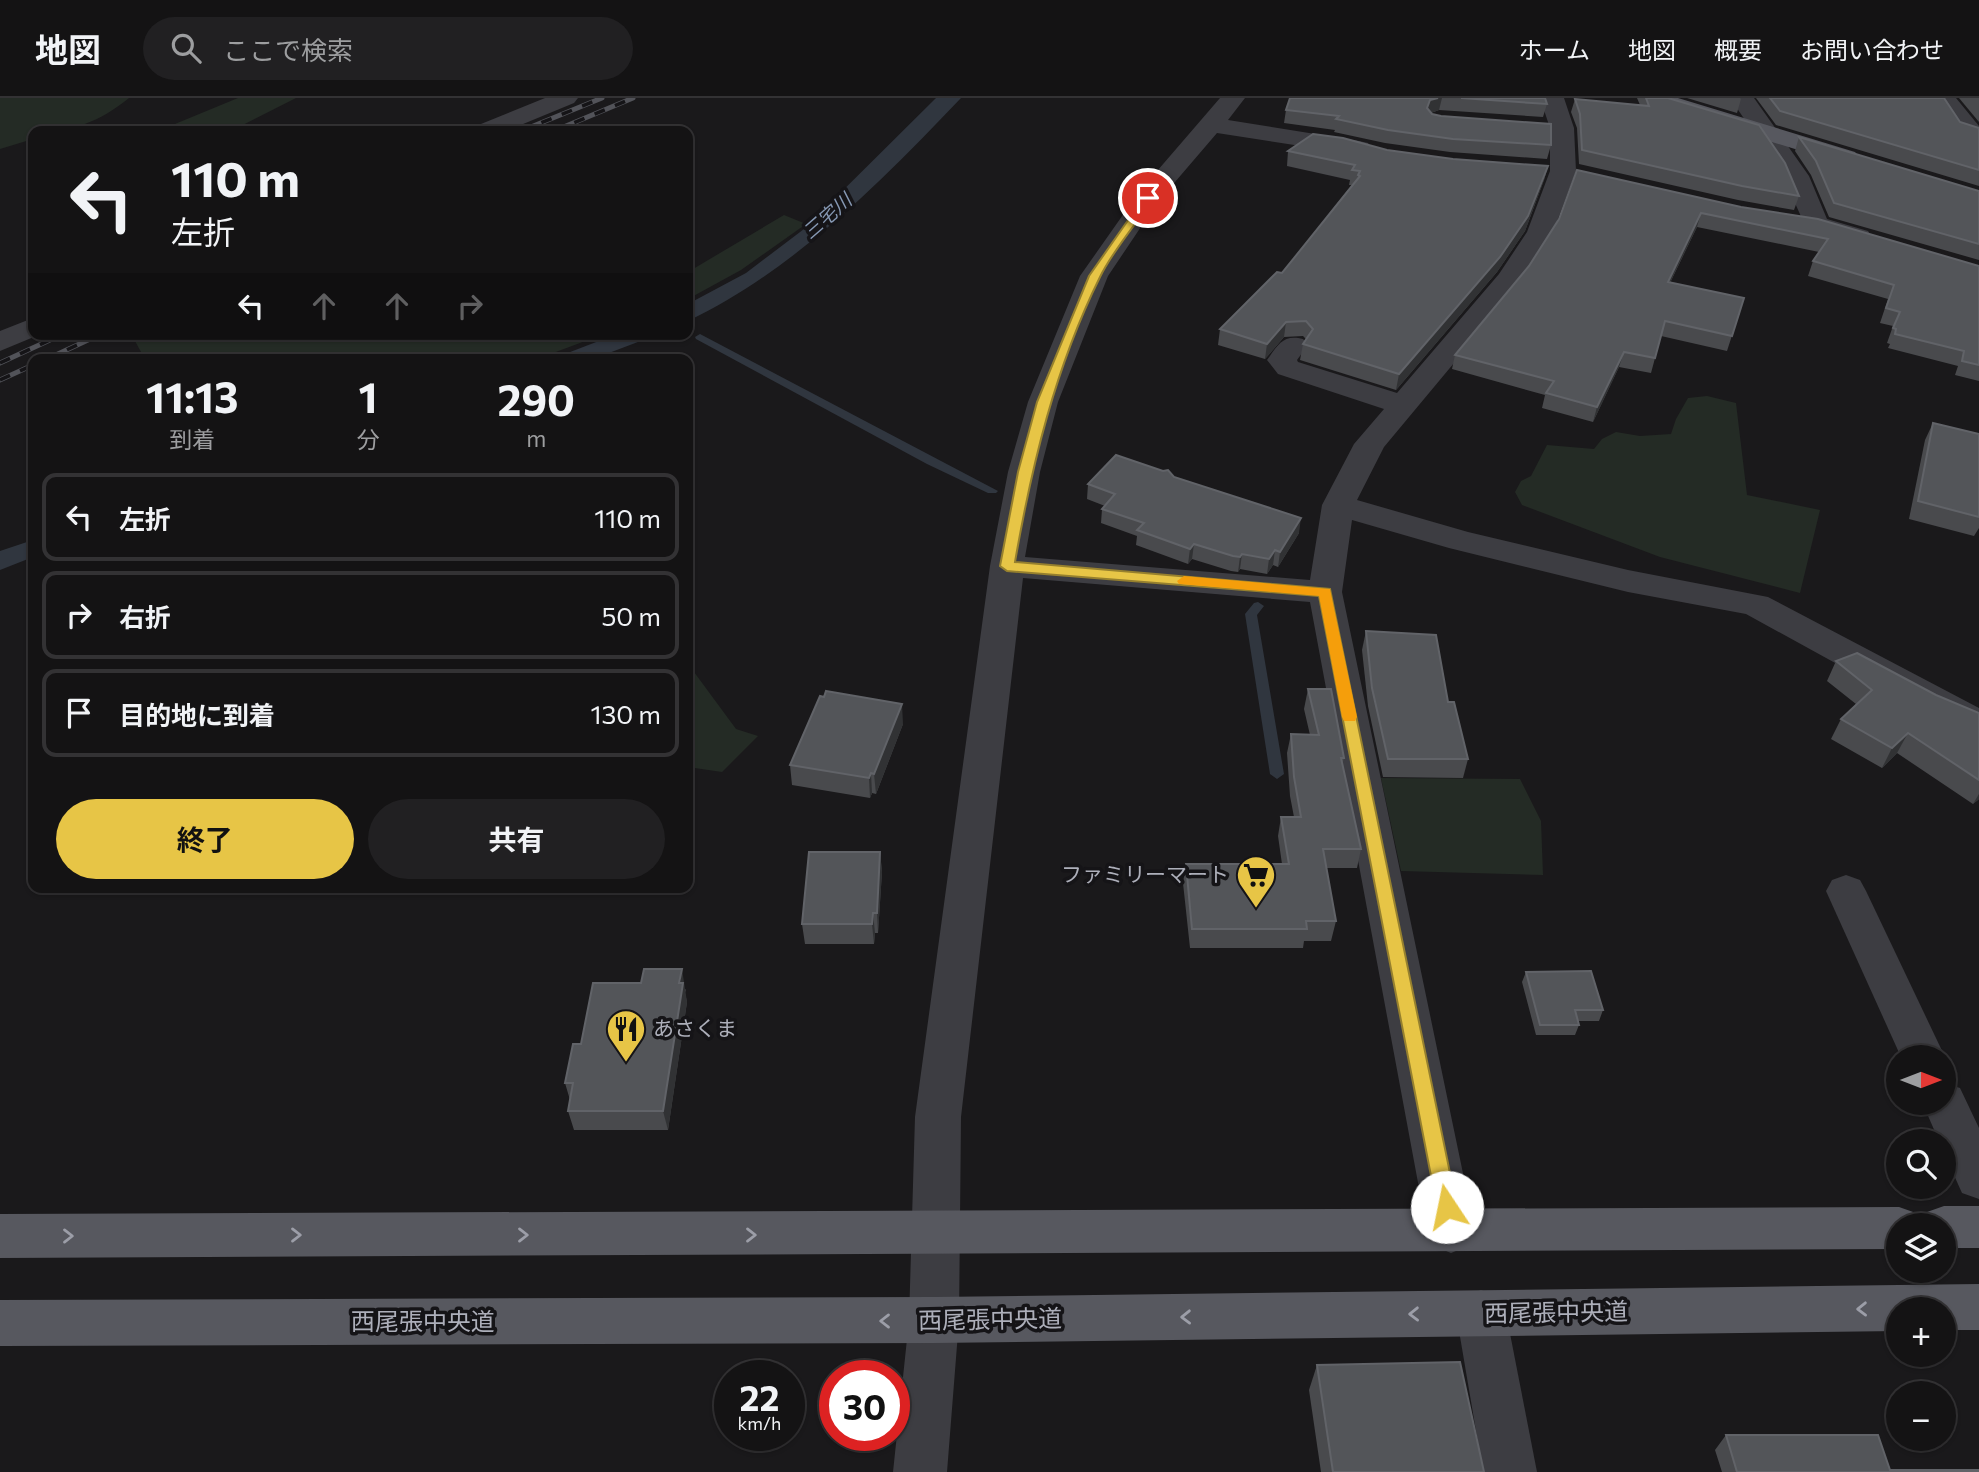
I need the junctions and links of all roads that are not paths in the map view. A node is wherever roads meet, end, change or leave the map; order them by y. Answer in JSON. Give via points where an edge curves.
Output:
{"nodes":[{"id":1,"x":566,"y":98,"type":"edge"},
{"id":2,"x":1233,"y":98,"type":"edge"},
{"id":3,"x":1552,"y":98,"type":"edge"},
{"id":4,"x":1653,"y":98,"type":"edge"},
{"id":5,"x":1742,"y":98,"type":"edge"},
{"id":6,"x":1944,"y":98,"type":"edge"},
{"id":7,"x":1209,"y":124,"type":"junction"},
{"id":8,"x":497,"y":126,"type":"edge"},
{"id":9,"x":1765,"y":132,"type":"junction"},
{"id":10,"x":1979,"y":135,"type":"edge"},
{"id":11,"x":1385,"y":155,"type":"edge"},
{"id":12,"x":1863,"y":162,"type":"edge"},
{"id":13,"x":1790,"y":220,"type":"edge"},
{"id":14,"x":1816,"y":224,"type":"junction"},
{"id":15,"x":1879,"y":243,"type":"edge"},
{"id":16,"x":28,"y":329,"type":"edge"},
{"id":17,"x":0,"y":342,"type":"edge"},
{"id":18,"x":1293,"y":345,"type":"dead end"},
{"id":19,"x":1403,"y":405,"type":"junction"},
{"id":20,"x":1327,"y":519,"type":"junction"},
{"id":21,"x":1007,"y":566,"type":"junction"},
{"id":22,"x":1325,"y":592,"type":"junction"},
{"id":23,"x":1979,"y":723,"type":"edge"},
{"id":24,"x":1846,"y":891,"type":"dead end"},
{"id":25,"x":1917,"y":1045,"type":"edge"},
{"id":26,"x":1950,"y":1115,"type":"edge"},
{"id":27,"x":1979,"y":1178,"type":"edge"},
{"id":28,"x":1956,"y":1227,"type":"edge"},
{"id":29,"x":1979,"y":1227,"type":"edge"},
{"id":30,"x":1886,"y":1228,"type":"edge"},
{"id":31,"x":1451,"y":1231,"type":"junction"},
{"id":32,"x":936,"y":1234,"type":"junction"},
{"id":33,"x":0,"y":1236,"type":"edge"},
{"id":34,"x":1979,"y":1307,"type":"edge"},
{"id":35,"x":1481,"y":1313,"type":"junction"},
{"id":36,"x":934,"y":1320,"type":"junction"},
{"id":37,"x":0,"y":1323,"type":"edge"},
{"id":38,"x":920,"y":1472,"type":"edge"},
{"id":39,"x":1510,"y":1472,"type":"edge"}],
"edges":[{"from":1,"to":8,"type":"street"},
{"from":2,"to":7,"type":"street"},
{"from":3,"to":19,"type":"street","via":[[1548,127],[1563,172],[1540,232],[1509,279]]},
{"from":4,"to":9,"type":"main road"},
{"from":5,"to":9,"type":"street"},
{"from":6,"to":10,"type":"street","via":[[1966,129]]},
{"from":7,"to":11,"type":"street"},
{"from":7,"to":21,"type":"street","via":[[1148,198],[1094,276],[1043,402],[1024,472]]},
{"from":9,"to":12,"type":"main road"},
{"from":9,"to":14,"type":"street","via":[[1796,176]]},
{"from":13,"to":14,"type":"street"},
{"from":14,"to":15,"type":"street"},
{"from":16,"to":17,"type":"street"},
{"from":18,"to":19,"type":"street","via":[[1282,360],[1287,368]]},
{"from":19,"to":20,"type":"street","via":[[1370,444]]},
{"from":20,"to":22,"type":"street"},
{"from":20,"to":23,"type":"street","via":[[1461,541],[1628,581],[1756,605]]},
{"from":21,"to":22,"type":"street"},
{"from":21,"to":32,"type":"street","via":[[938,1116]]},
{"from":22,"to":31,"type":"street"},
{"from":24,"to":25,"type":"street"},
{"from":26,"to":27,"type":"street"},
{"from":28,"to":29,"type":"main road"},
{"from":30,"to":31,"type":"main road"},
{"from":31,"to":32,"type":"main road"},
{"from":33,"to":32,"type":"main road","one_way":true},
{"from":32,"to":36,"type":"street"},
{"from":34,"to":35,"type":"main road","name":"西尾張中央道","one_way":true},
{"from":35,"to":36,"type":"main road","name":"西尾張中央道","one_way":true},
{"from":35,"to":39,"type":"street"},
{"from":36,"to":37,"type":"main road","name":"西尾張中央道","one_way":true},
{"from":36,"to":38,"type":"street"}]}
